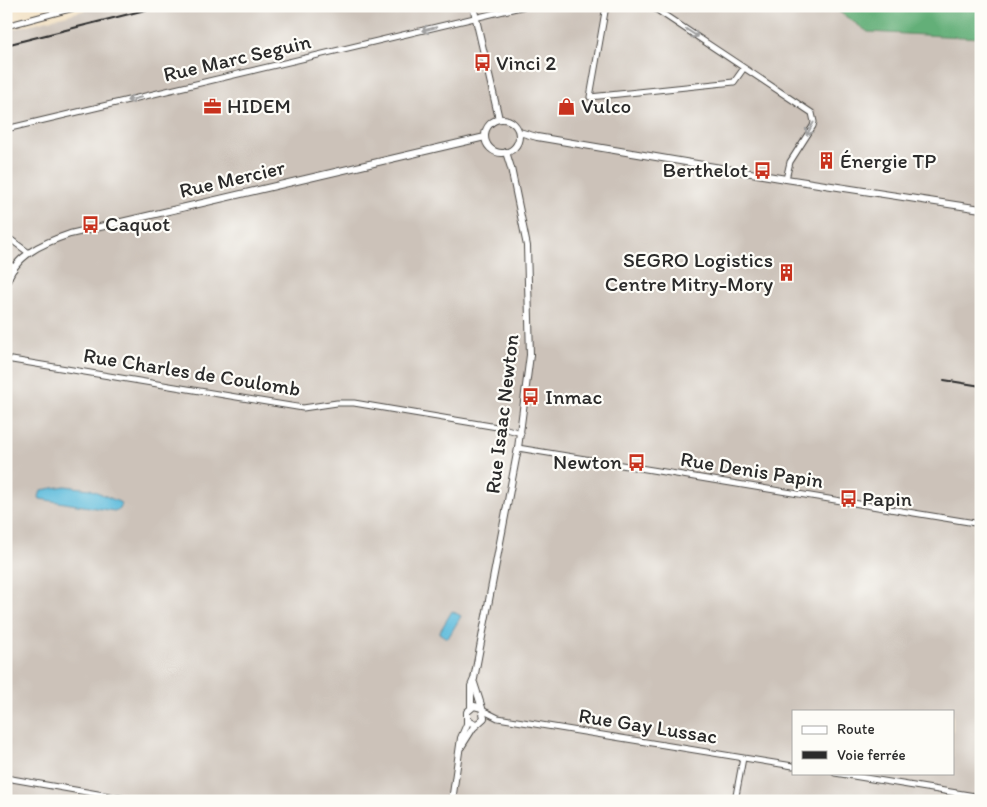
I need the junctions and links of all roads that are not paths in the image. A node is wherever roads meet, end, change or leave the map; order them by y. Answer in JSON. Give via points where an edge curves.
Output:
{"nodes":[{"id":1,"x":81,"y":6,"type":"edge"},
{"id":2,"x":473,"y":6,"type":"edge"},
{"id":3,"x":525,"y":6,"type":"edge"},
{"id":4,"x":606,"y":6,"type":"edge"},
{"id":5,"x":651,"y":6,"type":"edge"},
{"id":6,"x":476,"y":18,"type":"junction"},
{"id":7,"x":6,"y":26,"type":"edge"},
{"id":8,"x":744,"y":68,"type":"junction"},
{"id":9,"x":499,"y":120,"type":"junction"},
{"id":10,"x":6,"y":130,"type":"edge"},
{"id":11,"x":519,"y":132,"type":"junction"},
{"id":12,"x":485,"y":137,"type":"junction"},
{"id":13,"x":506,"y":152,"type":"junction"},
{"id":14,"x":786,"y":179,"type":"junction"},
{"id":15,"x":981,"y":209,"type":"edge"},
{"id":16,"x":6,"y":236,"type":"edge"},
{"id":17,"x":28,"y":253,"type":"junction"},
{"id":18,"x":6,"y":260,"type":"edge"},
{"id":19,"x":14,"y":269,"type":"junction"},
{"id":20,"x":8,"y":275,"type":"edge"},
{"id":21,"x":6,"y":285,"type":"edge"},
{"id":22,"x":6,"y":359,"type":"edge"},
{"id":23,"x":521,"y":433,"type":"junction"},
{"id":24,"x":518,"y":448,"type":"junction"},
{"id":25,"x":981,"y":524,"type":"edge"},
{"id":26,"x":474,"y":679,"type":"junction"},
{"id":27,"x":471,"y":707,"type":"junction"},
{"id":28,"x":483,"y":710,"type":"junction"},
{"id":29,"x":498,"y":718,"type":"junction"},
{"id":30,"x":467,"y":719,"type":"junction"},
{"id":31,"x":480,"y":722,"type":"junction"},
{"id":32,"x":461,"y":747,"type":"junction"},
{"id":33,"x":743,"y":758,"type":"junction"},
{"id":34,"x":792,"y":766,"type":"edge"},
{"id":35,"x":841,"y":774,"type":"edge"},
{"id":36,"x":6,"y":778,"type":"edge"},
{"id":37,"x":981,"y":797,"type":"edge"},
{"id":38,"x":138,"y":801,"type":"edge"},
{"id":39,"x":452,"y":801,"type":"edge"},
{"id":40,"x":735,"y":801,"type":"edge"}],
"edges":[{"from":1,"to":7,"type":"street"},
{"from":2,"to":6,"type":"street"},
{"from":3,"to":6,"type":"street","name":"Rue Marc Seguin"},
{"from":4,"to":8,"type":"street","via":[[590,97],[734,82]]},
{"from":5,"to":8,"type":"street","one_way":true},
{"from":6,"to":9,"type":"street"},
{"from":6,"to":10,"type":"street","name":"Rue Marc Seguin","one_way":true},
{"from":8,"to":14,"type":"street","one_way":true,"via":[[812,113],[813,126],[790,162]]},
{"from":9,"to":11,"type":"street","via":[[512,122]]},
{"from":9,"to":12,"type":"street","via":[[491,123]]},
{"from":11,"to":13,"type":"street","via":[[518,143]]},
{"from":11,"to":14,"type":"street"},
{"from":12,"to":13,"type":"street","via":[[494,151]]},
{"from":12,"to":17,"type":"street","name":"Rue Mercier","via":[[70,234]]},
{"from":13,"to":23,"type":"street","name":"Rue Isaac Newton","via":[[527,246],[530,355]]},
{"from":14,"to":15,"type":"street"},
{"from":16,"to":17,"type":"street"},
{"from":17,"to":19,"type":"street","name":"Rue Mercier"},
{"from":18,"to":19,"type":"street"},
{"from":19,"to":20,"type":"street","name":"Rue Mercier"},
{"from":20,"to":21,"type":"street","name":"Rue Mercier"},
{"from":22,"to":23,"type":"street","name":"Rue Charles de Coulomb","via":[[303,408],[354,403]]},
{"from":23,"to":24,"type":"street","name":"Rue Isaac Newton"},
{"from":24,"to":25,"type":"street","name":"Rue Denis Papin"},
{"from":24,"to":26,"type":"street","name":"Rue Isaac Newton"},
{"from":26,"to":27,"type":"street","name":"Rue Isaac Newton"},
{"from":26,"to":28,"type":"street","name":"Rue Isaac Newton"},
{"from":27,"to":28,"type":"street"},
{"from":27,"to":30,"type":"street"},
{"from":28,"to":29,"type":"street","name":"Rue Gay Lussac"},
{"from":28,"to":31,"type":"street","via":[[485,715]]},
{"from":29,"to":31,"type":"street","name":"Rue Gay Lussac"},
{"from":29,"to":33,"type":"street","name":"Rue Gay Lussac"},
{"from":30,"to":31,"type":"street","via":[[472,723]]},
{"from":30,"to":32,"type":"street"},
{"from":31,"to":32,"type":"street"},
{"from":32,"to":39,"type":"street"},
{"from":33,"to":34,"type":"street","name":"Rue Gay Lussac"},
{"from":33,"to":40,"type":"street"},
{"from":35,"to":37,"type":"street"},
{"from":36,"to":38,"type":"street"}]}
